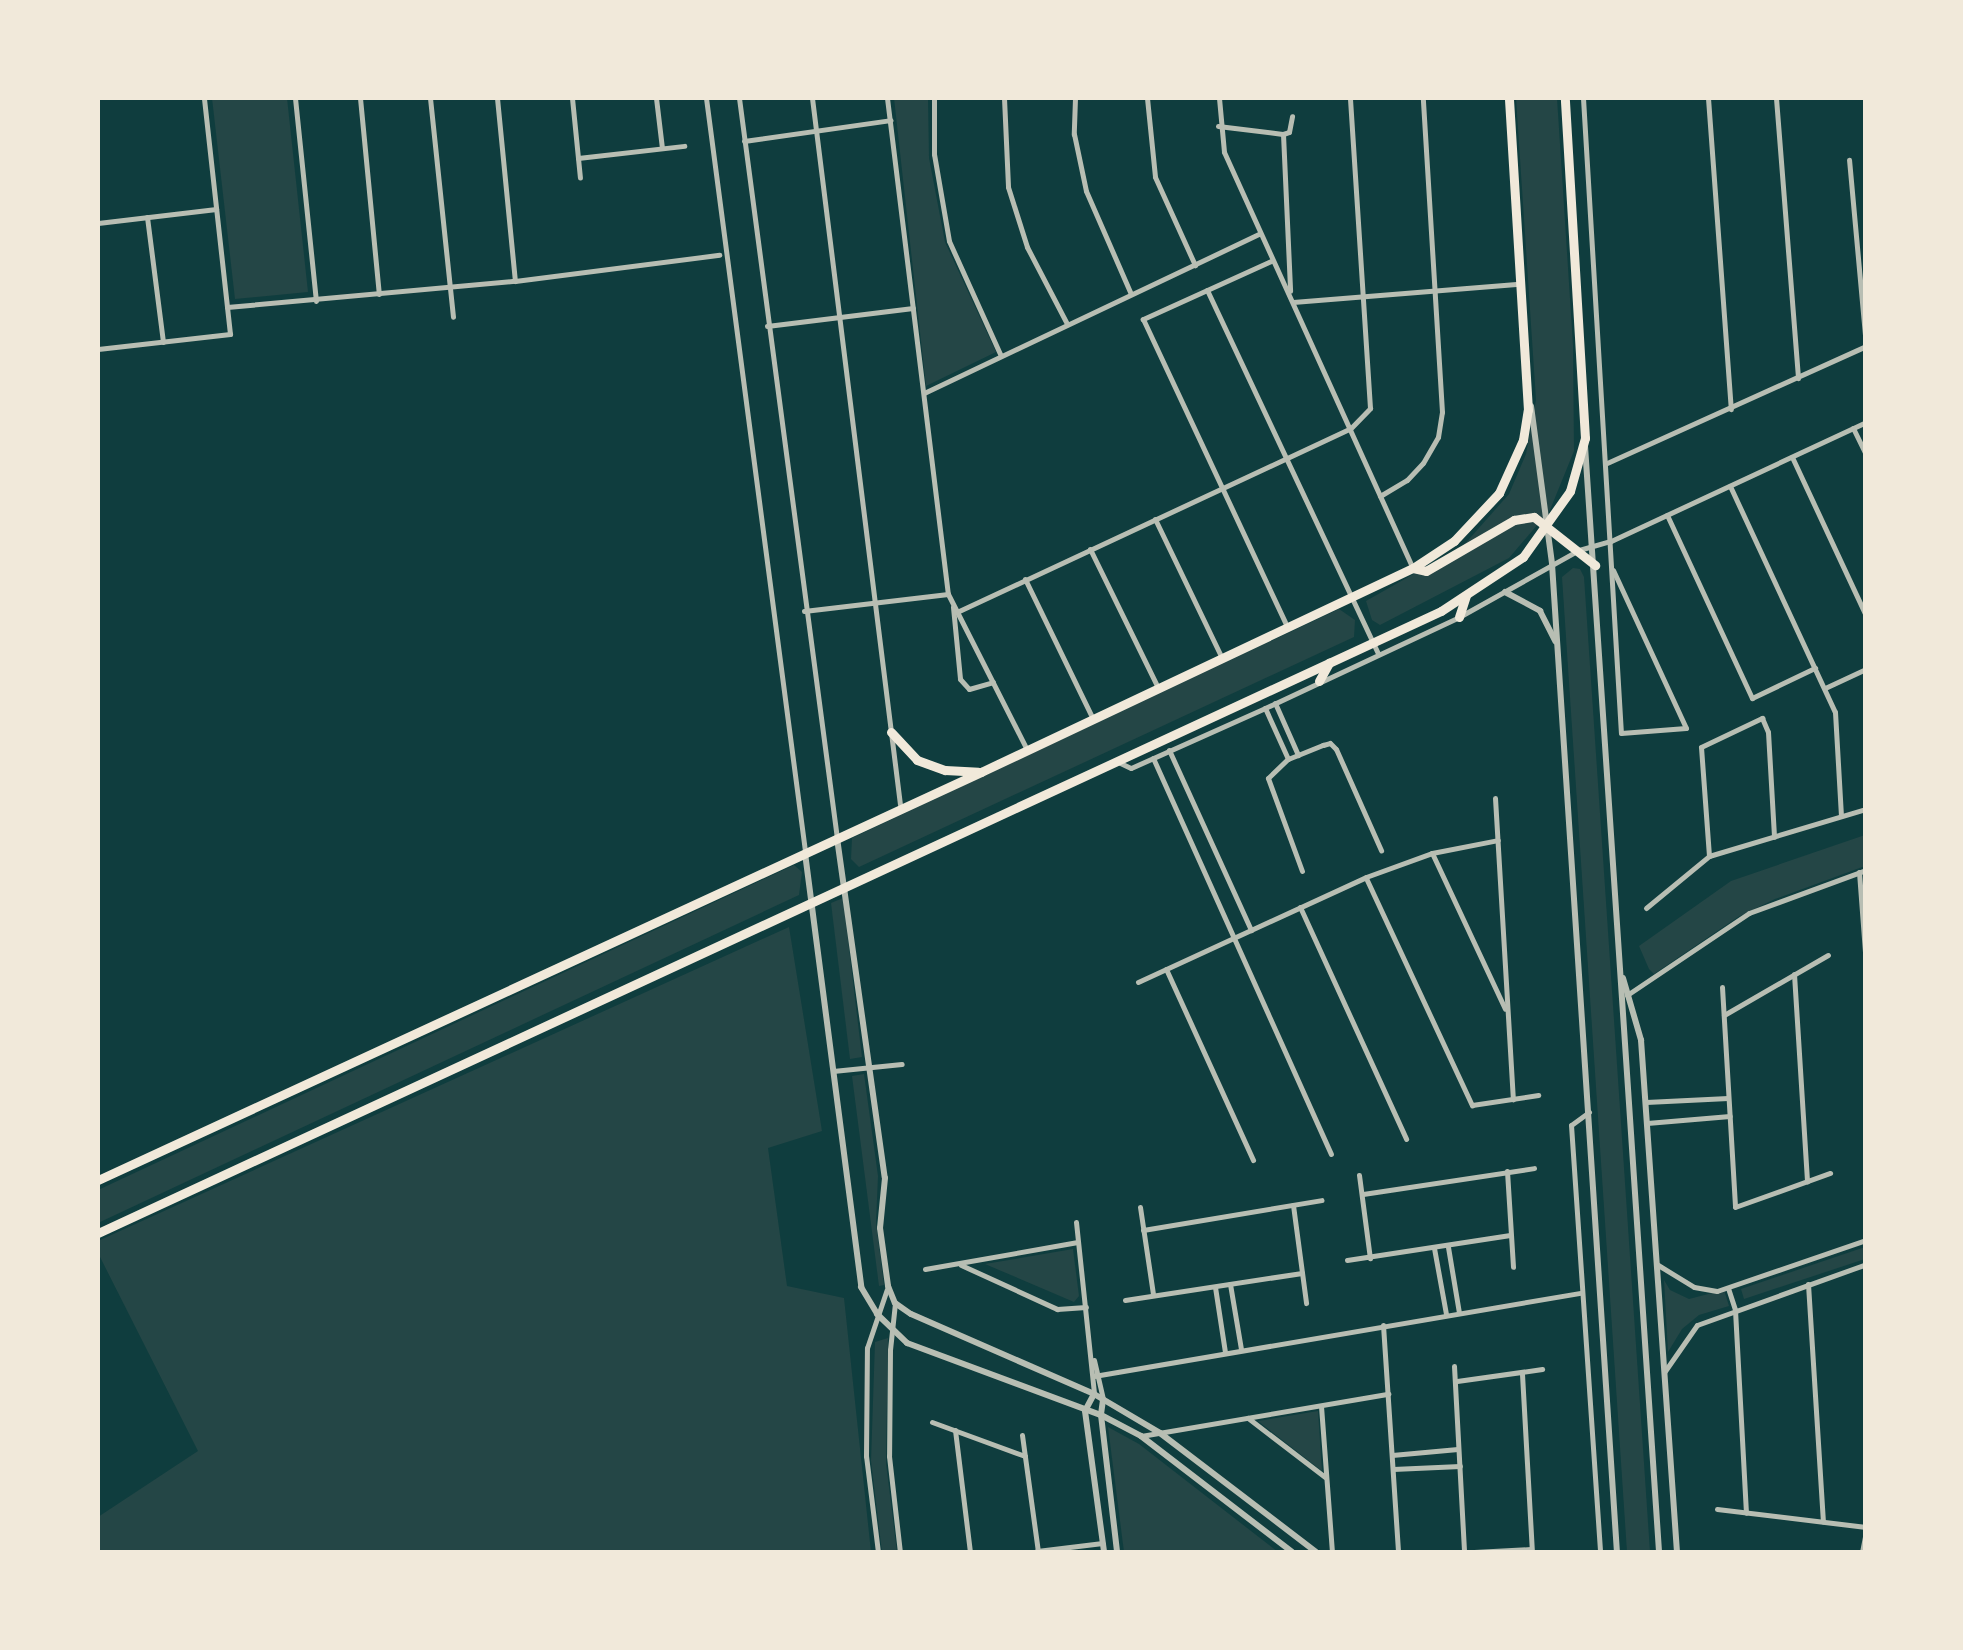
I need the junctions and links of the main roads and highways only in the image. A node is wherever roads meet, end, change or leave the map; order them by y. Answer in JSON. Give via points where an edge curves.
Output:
{"nodes":[{"id":1,"x":1509,"y":98,"type":"edge"},
{"id":2,"x":1565,"y":98,"type":"edge"},
{"id":3,"x":1548,"y":525,"type":"junction"},
{"id":4,"x":1596,"y":565,"type":"road end"},
{"id":5,"x":1413,"y":568,"type":"junction"},
{"id":6,"x":1466,"y":595,"type":"junction"},
{"id":7,"x":1459,"y":617,"type":"road end"},
{"id":8,"x":1329,"y":663,"type":"junction"},
{"id":9,"x":1319,"y":681,"type":"road end"},
{"id":10,"x":891,"y":732,"type":"road end"},
{"id":11,"x":980,"y":772,"type":"junction"},
{"id":12,"x":98,"y":1180,"type":"edge"},
{"id":13,"x":98,"y":1233,"type":"edge"}],
"edges":[{"from":1,"to":5,"type":"main road","via":[[1528,386],[1522,440],[1499,493],[1454,542]]},
{"from":2,"to":3,"type":"main road","via":[[1585,438],[1570,491]]},
{"from":3,"to":4,"type":"main road"},
{"from":3,"to":5,"type":"main road","via":[[1534,517],[1514,520],[1426,570]]},
{"from":3,"to":6,"type":"main road","via":[[1523,557]]},
{"from":5,"to":11,"type":"main road"},
{"from":6,"to":7,"type":"main road"},
{"from":6,"to":8,"type":"main road"},
{"from":8,"to":9,"type":"main road"},
{"from":8,"to":13,"type":"main road"},
{"from":10,"to":11,"type":"main road","via":[[918,760]]},
{"from":11,"to":12,"type":"main road"}]}
